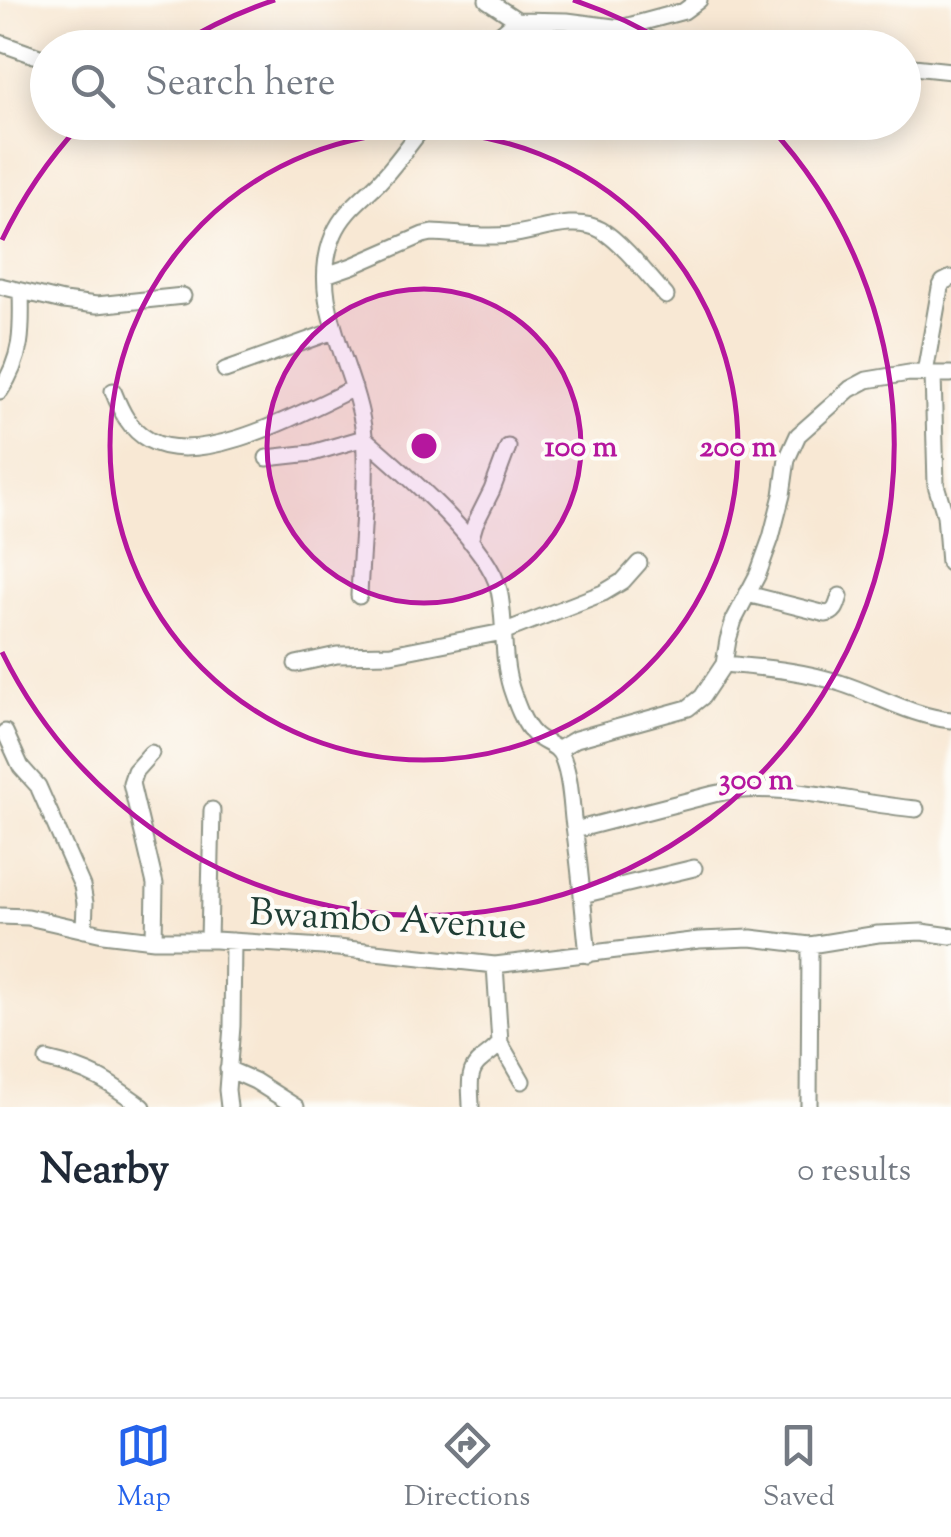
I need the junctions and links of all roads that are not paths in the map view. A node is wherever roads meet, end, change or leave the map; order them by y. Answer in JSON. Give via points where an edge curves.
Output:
{"nodes":[{"id":1,"x":487,"y":0,"type":"edge"},
{"id":2,"x":699,"y":0,"type":"edge"},
{"id":3,"x":517,"y":20,"type":"junction"},
{"id":4,"x":621,"y":28,"type":"junction"},
{"id":5,"x":505,"y":30,"type":"edge"},
{"id":6,"x":626,"y":30,"type":"edge"},
{"id":7,"x":0,"y":43,"type":"edge"},
{"id":8,"x":30,"y":54,"type":"edge"},
{"id":9,"x":921,"y":68,"type":"edge"},
{"id":10,"x":951,"y":71,"type":"edge"},
{"id":11,"x":413,"y":140,"type":"edge"},
{"id":12,"x":326,"y":275,"type":"junction"},
{"id":13,"x":951,"y":278,"type":"edge"},
{"id":14,"x":0,"y":286,"type":"edge"},
{"id":15,"x":21,"y":291,"type":"junction"},
{"id":16,"x":183,"y":296,"type":"dead end"},
{"id":17,"x":666,"y":296,"type":"dead end"},
{"id":18,"x":334,"y":331,"type":"junction"},
{"id":19,"x":224,"y":370,"type":"dead end"},
{"id":20,"x":929,"y":374,"type":"junction"},
{"id":21,"x":951,"y":374,"type":"edge"},
{"id":22,"x":354,"y":388,"type":"junction"},
{"id":23,"x":0,"y":391,"type":"edge"},
{"id":24,"x":113,"y":391,"type":"dead end"},
{"id":25,"x":364,"y":438,"type":"junction"},
{"id":26,"x":508,"y":447,"type":"dead end"},
{"id":27,"x":267,"y":458,"type":"dead end"},
{"id":28,"x":470,"y":541,"type":"junction"},
{"id":29,"x":640,"y":563,"type":"dead end"},
{"id":30,"x":949,"y":563,"type":"edge"},
{"id":31,"x":747,"y":594,"type":"junction"},
{"id":32,"x":359,"y":596,"type":"dead end"},
{"id":33,"x":840,"y":596,"type":"dead end"},
{"id":34,"x":503,"y":632,"type":"junction"},
{"id":35,"x":296,"y":664,"type":"dead end"},
{"id":36,"x":724,"y":664,"type":"junction"},
{"id":37,"x":951,"y":720,"type":"edge"},
{"id":38,"x":5,"y":732,"type":"dead end"},
{"id":39,"x":559,"y":749,"type":"junction"},
{"id":40,"x":151,"y":753,"type":"dead end"},
{"id":41,"x":916,"y":809,"type":"dead end"},
{"id":42,"x":212,"y":810,"type":"dead end"},
{"id":43,"x":575,"y":830,"type":"junction"},
{"id":44,"x":694,"y":868,"type":"dead end"},
{"id":45,"x":582,"y":895,"type":"junction"},
{"id":46,"x":0,"y":916,"type":"edge"},
{"id":47,"x":84,"y":930,"type":"junction"},
{"id":48,"x":951,"y":936,"type":"edge"},
{"id":49,"x":154,"y":940,"type":"junction"},
{"id":50,"x":208,"y":940,"type":"junction"},
{"id":51,"x":233,"y":941,"type":"junction"},
{"id":52,"x":810,"y":945,"type":"junction"},
{"id":53,"x":588,"y":955,"type":"junction"},
{"id":54,"x":494,"y":965,"type":"junction"},
{"id":55,"x":500,"y":1043,"type":"junction"},
{"id":56,"x":47,"y":1060,"type":"dead end"},
{"id":57,"x":228,"y":1069,"type":"junction"},
{"id":58,"x":522,"y":1081,"type":"dead end"},
{"id":59,"x":142,"y":1107,"type":"edge"},
{"id":60,"x":228,"y":1107,"type":"edge"},
{"id":61,"x":296,"y":1107,"type":"edge"},
{"id":62,"x":472,"y":1107,"type":"edge"},
{"id":63,"x":808,"y":1107,"type":"edge"}],
"edges":[{"from":1,"to":3,"type":"street"},
{"from":2,"to":4,"type":"street","via":[[684,11]]},
{"from":3,"to":4,"type":"street"},
{"from":3,"to":5,"type":"street"},
{"from":4,"to":6,"type":"street"},
{"from":7,"to":8,"type":"street"},
{"from":9,"to":10,"type":"street"},
{"from":11,"to":12,"type":"street","via":[[343,218],[327,254]]},
{"from":12,"to":17,"type":"street","via":[[422,234],[507,236],[587,224],[612,238]]},
{"from":12,"to":18,"type":"street"},
{"from":13,"to":20,"type":"street","via":[[940,288]]},
{"from":14,"to":15,"type":"street"},
{"from":15,"to":16,"type":"street","via":[[98,305]]},
{"from":15,"to":23,"type":"street","via":[[20,344]]},
{"from":18,"to":19,"type":"street"},
{"from":18,"to":22,"type":"street"},
{"from":20,"to":21,"type":"street"},
{"from":20,"to":30,"type":"street"},
{"from":20,"to":31,"type":"street","via":[[867,380],[798,435],[771,538]]},
{"from":22,"to":24,"type":"street","via":[[246,436],[181,447],[138,432]]},
{"from":22,"to":25,"type":"street"},
{"from":25,"to":27,"type":"street"},
{"from":25,"to":28,"type":"street"},
{"from":25,"to":32,"type":"street"},
{"from":26,"to":28,"type":"street"},
{"from":28,"to":34,"type":"street","via":[[494,574]]},
{"from":29,"to":34,"type":"street","via":[[603,593]]},
{"from":31,"to":33,"type":"street","via":[[826,614]]},
{"from":31,"to":36,"type":"street"},
{"from":34,"to":35,"type":"street"},
{"from":34,"to":39,"type":"street","via":[[511,688],[527,725]]},
{"from":36,"to":37,"type":"street","via":[[814,675]]},
{"from":36,"to":39,"type":"street","via":[[688,708]]},
{"from":38,"to":47,"type":"street","via":[[21,768],[38,786],[82,886]]},
{"from":39,"to":43,"type":"street"},
{"from":40,"to":49,"type":"street","via":[[131,783],[155,884]]},
{"from":41,"to":43,"type":"street","via":[[808,793],[737,791]]},
{"from":42,"to":50,"type":"street"},
{"from":43,"to":45,"type":"street"},
{"from":44,"to":45,"type":"street"},
{"from":45,"to":53,"type":"street"},
{"from":46,"to":47,"type":"street","name":"Bwambo Avenue"},
{"from":47,"to":49,"type":"street","name":"Bwambo Avenue"},
{"from":48,"to":52,"type":"street","name":"Bwambo Avenue","via":[[878,934]]},
{"from":49,"to":50,"type":"street","name":"Bwambo Avenue"},
{"from":50,"to":51,"type":"street","name":"Bwambo Avenue"},
{"from":51,"to":54,"type":"street","name":"Bwambo Avenue"},
{"from":51,"to":57,"type":"street"},
{"from":52,"to":53,"type":"street","name":"Bwambo Avenue","via":[[699,940]]},
{"from":52,"to":63,"type":"street"},
{"from":53,"to":54,"type":"street","name":"Bwambo Avenue"},
{"from":54,"to":55,"type":"street"},
{"from":55,"to":58,"type":"street"},
{"from":55,"to":62,"type":"street","via":[[473,1068]]},
{"from":56,"to":59,"type":"street","via":[[94,1074]]},
{"from":57,"to":60,"type":"street"},
{"from":57,"to":61,"type":"street"}]}
